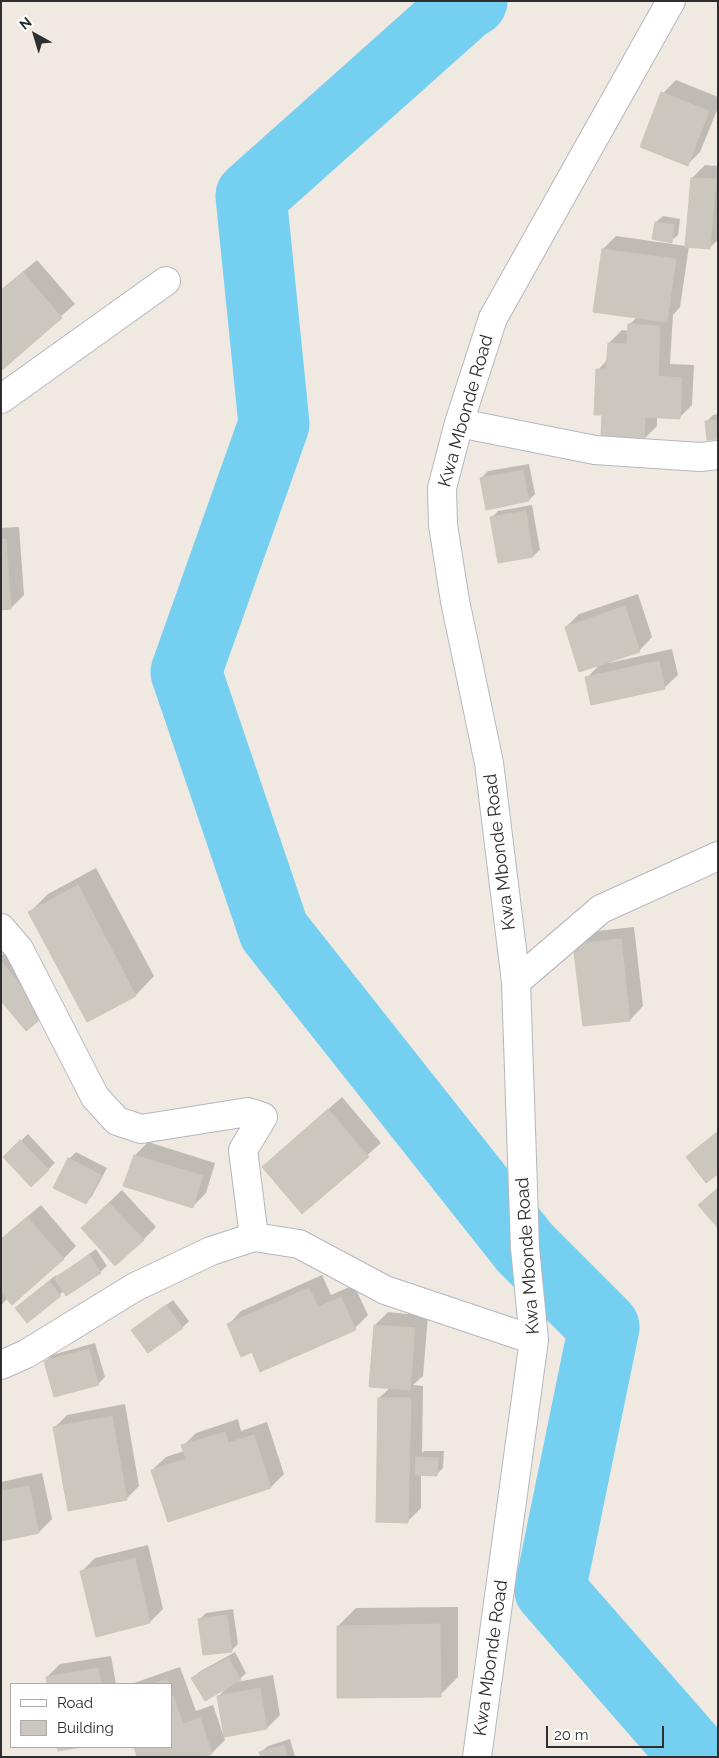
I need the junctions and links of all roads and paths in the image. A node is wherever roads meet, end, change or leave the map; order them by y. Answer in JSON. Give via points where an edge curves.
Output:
{"nodes":[{"id":1,"x":671,"y":1,"type":"edge"},
{"id":2,"x":166,"y":281,"type":"dead end"},
{"id":3,"x":1,"y":399,"type":"edge"},
{"id":4,"x":459,"y":423,"type":"junction"},
{"id":5,"x":718,"y":455,"type":"edge"},
{"id":6,"x":718,"y":856,"type":"edge"},
{"id":7,"x":1,"y":928,"type":"edge"},
{"id":8,"x":516,"y":982,"type":"junction"},
{"id":9,"x":254,"y":1237,"type":"junction"},
{"id":10,"x":534,"y":1340,"type":"junction"},
{"id":11,"x":1,"y":1365,"type":"edge"},
{"id":12,"x":477,"y":1757,"type":"edge"}],
"edges":[{"from":1,"to":4,"type":"street","name":"Kwa Mbonde Road","via":[[493,318]]},
{"from":2,"to":3,"type":"street"},
{"from":4,"to":5,"type":"street","via":[[595,450],[700,457]]},
{"from":4,"to":8,"type":"street","name":"Kwa Mbonde Road","via":[[442,488],[443,525],[455,601],[489,763]]},
{"from":6,"to":8,"type":"street","via":[[601,909]]},
{"from":7,"to":9,"type":"street","via":[[19,949],[95,1097],[117,1121],[141,1128],[248,1112],[263,1117],[243,1150]]},
{"from":8,"to":10,"type":"street","name":"Kwa Mbonde Road","via":[[525,1248]]},
{"from":9,"to":10,"type":"street","via":[[299,1244],[385,1290]]},
{"from":9,"to":11,"type":"street","via":[[211,1251],[134,1287],[26,1354]]},
{"from":10,"to":12,"type":"street","name":"Kwa Mbonde Road"}]}
